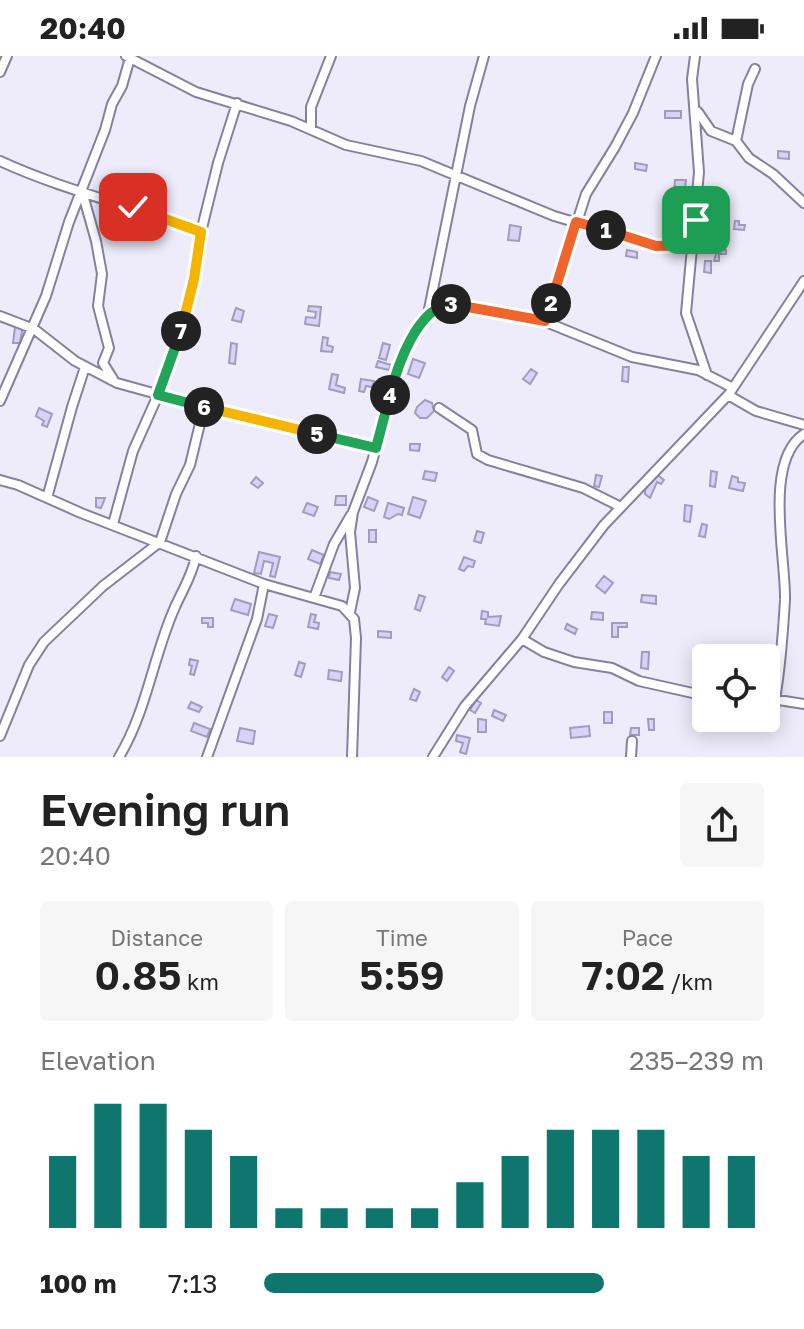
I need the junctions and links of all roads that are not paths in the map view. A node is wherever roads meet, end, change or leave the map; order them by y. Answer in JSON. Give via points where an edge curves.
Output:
{"nodes":[{"id":1,"x":7,"y":56,"type":"edge"},
{"id":2,"x":331,"y":56,"type":"edge"},
{"id":3,"x":484,"y":56,"type":"edge"},
{"id":4,"x":656,"y":56,"type":"edge"},
{"id":5,"x":695,"y":56,"type":"edge"},
{"id":6,"x":128,"y":57,"type":"edge"},
{"id":7,"x":755,"y":69,"type":"dead end"},
{"id":8,"x":0,"y":72,"type":"edge"},
{"id":9,"x":237,"y":103,"type":"junction"},
{"id":10,"x":696,"y":109,"type":"junction"},
{"id":11,"x":311,"y":129,"type":"junction"},
{"id":12,"x":736,"y":141,"type":"junction"},
{"id":13,"x":0,"y":161,"type":"edge"},
{"id":14,"x":455,"y":176,"type":"junction"},
{"id":15,"x":82,"y":194,"type":"junction"},
{"id":16,"x":804,"y":203,"type":"edge"},
{"id":17,"x":576,"y":222,"type":"junction"},
{"id":18,"x":201,"y":232,"type":"junction"},
{"id":19,"x":694,"y":245,"type":"junction"},
{"id":20,"x":804,"y":281,"type":"edge"},
{"id":21,"x":428,"y":314,"type":"junction"},
{"id":22,"x":0,"y":316,"type":"edge"},
{"id":23,"x":545,"y":321,"type":"junction"},
{"id":24,"x":34,"y":329,"type":"junction"},
{"id":25,"x":85,"y":367,"type":"junction"},
{"id":26,"x":707,"y":375,"type":"junction"},
{"id":27,"x":117,"y":383,"type":"junction"},
{"id":28,"x":730,"y":392,"type":"junction"},
{"id":29,"x":158,"y":395,"type":"junction"},
{"id":30,"x":0,"y":401,"type":"edge"},
{"id":31,"x":204,"y":407,"type":"junction"},
{"id":32,"x":439,"y":408,"type":"dead end"},
{"id":33,"x":804,"y":425,"type":"edge"},
{"id":34,"x":804,"y":434,"type":"edge"},
{"id":35,"x":376,"y":448,"type":"junction"},
{"id":36,"x":0,"y":480,"type":"edge"},
{"id":37,"x":47,"y":498,"type":"junction"},
{"id":38,"x":621,"y":507,"type":"junction"},
{"id":39,"x":353,"y":512,"type":"junction"},
{"id":40,"x":113,"y":524,"type":"junction"},
{"id":41,"x":160,"y":542,"type":"junction"},
{"id":42,"x":196,"y":556,"type":"junction"},
{"id":43,"x":264,"y":584,"type":"junction"},
{"id":44,"x":314,"y":598,"type":"junction"},
{"id":45,"x":350,"y":612,"type":"junction"},
{"id":46,"x":522,"y":639,"type":"junction"},
{"id":47,"x":779,"y":644,"type":"edge"},
{"id":48,"x":692,"y":693,"type":"edge"},
{"id":49,"x":780,"y":700,"type":"edge"},
{"id":50,"x":804,"y":704,"type":"edge"},
{"id":51,"x":0,"y":736,"type":"edge"},
{"id":52,"x":632,"y":741,"type":"dead end"},
{"id":53,"x":435,"y":753,"type":"edge"},
{"id":54,"x":119,"y":757,"type":"edge"},
{"id":55,"x":207,"y":757,"type":"edge"},
{"id":56,"x":352,"y":757,"type":"edge"},
{"id":57,"x":446,"y":757,"type":"edge"},
{"id":58,"x":631,"y":757,"type":"edge"}],
"edges":[{"from":1,"to":8,"type":"street"},
{"from":2,"to":11,"type":"street","via":[[311,107]]},
{"from":3,"to":14,"type":"street"},
{"from":4,"to":17,"type":"street","via":[[633,113],[586,194]]},
{"from":5,"to":10,"type":"street"},
{"from":6,"to":9,"type":"street","via":[[179,84]]},
{"from":6,"to":15,"type":"street"},
{"from":7,"to":12,"type":"street"},
{"from":9,"to":11,"type":"street"},
{"from":9,"to":18,"type":"street"},
{"from":10,"to":12,"type":"street","via":[[711,131]]},
{"from":10,"to":19,"type":"street"},
{"from":11,"to":14,"type":"street","via":[[346,145],[421,161]]},
{"from":12,"to":16,"type":"street"},
{"from":13,"to":15,"type":"street"},
{"from":14,"to":17,"type":"street"},
{"from":14,"to":21,"type":"street"},
{"from":15,"to":18,"type":"street"},
{"from":15,"to":24,"type":"street"},
{"from":15,"to":27,"type":"street","via":[[102,274],[98,306],[109,348],[103,363]]},
{"from":17,"to":19,"type":"street","via":[[656,246]]},
{"from":17,"to":23,"type":"street"},
{"from":18,"to":29,"type":"street","via":[[187,312]]},
{"from":19,"to":26,"type":"street","via":[[686,313]]},
{"from":20,"to":28,"type":"street"},
{"from":21,"to":23,"type":"street","via":[[447,304]]},
{"from":21,"to":35,"type":"street","via":[[394,380]]},
{"from":22,"to":24,"type":"street"},
{"from":23,"to":26,"type":"street","via":[[632,357]]},
{"from":24,"to":25,"type":"street"},
{"from":24,"to":30,"type":"street"},
{"from":25,"to":27,"type":"street"},
{"from":25,"to":37,"type":"street"},
{"from":26,"to":28,"type":"street"},
{"from":27,"to":29,"type":"street"},
{"from":28,"to":33,"type":"street","via":[[756,411]]},
{"from":28,"to":38,"type":"street"},
{"from":29,"to":31,"type":"street"},
{"from":29,"to":40,"type":"street","via":[[133,451]]},
{"from":31,"to":35,"type":"street"},
{"from":31,"to":41,"type":"street","via":[[190,465]]},
{"from":32,"to":38,"type":"street","via":[[472,430],[477,454],[488,460],[583,488]]},
{"from":34,"to":47,"type":"street","via":[[790,447],[781,491],[778,520],[785,600]]},
{"from":35,"to":39,"type":"street"},
{"from":36,"to":37,"type":"street"},
{"from":37,"to":40,"type":"street"},
{"from":38,"to":46,"type":"street"},
{"from":39,"to":44,"type":"street","via":[[334,544]]},
{"from":39,"to":45,"type":"street","via":[[355,588]]},
{"from":40,"to":41,"type":"street"},
{"from":41,"to":42,"type":"street"},
{"from":41,"to":51,"type":"street","via":[[44,642]]},
{"from":42,"to":43,"type":"street"},
{"from":42,"to":54,"type":"street","via":[[132,735]]},
{"from":43,"to":44,"type":"street"},
{"from":43,"to":55,"type":"street","via":[[257,619]]},
{"from":44,"to":45,"type":"street"},
{"from":45,"to":56,"type":"street","via":[[356,638]]},
{"from":46,"to":48,"type":"street","via":[[574,662]]},
{"from":46,"to":53,"type":"street","via":[[465,706]]},
{"from":49,"to":50,"type":"street"},
{"from":52,"to":58,"type":"street"},
{"from":53,"to":57,"type":"street"}]}
